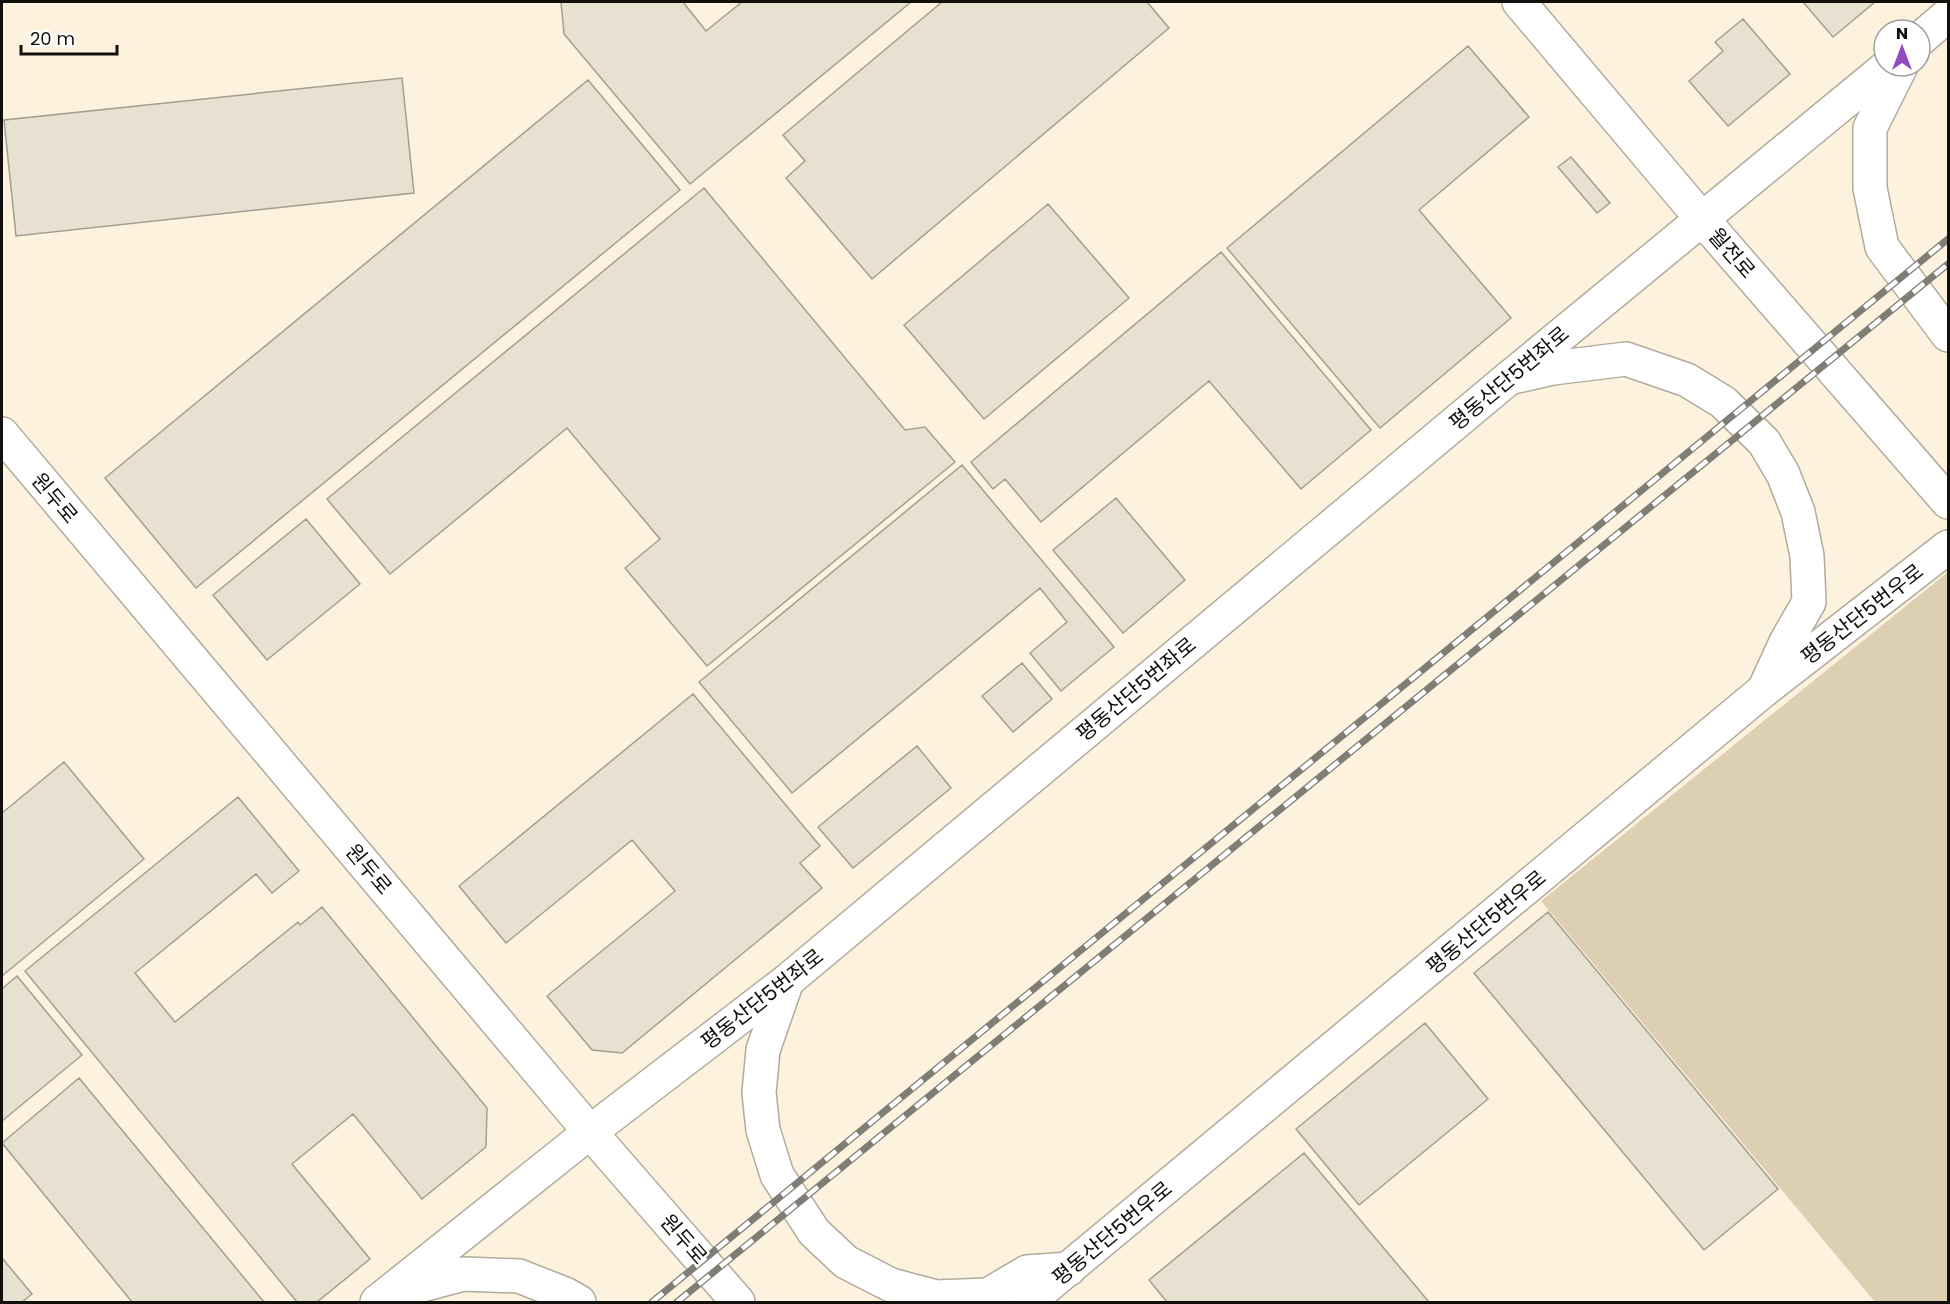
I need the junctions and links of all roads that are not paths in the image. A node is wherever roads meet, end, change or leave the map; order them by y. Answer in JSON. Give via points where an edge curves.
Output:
{"nodes":[{"id":1,"x":1519,"y":2,"type":"edge"},
{"id":2,"x":1948,"y":15,"type":"edge"},
{"id":3,"x":1932,"y":29,"type":"edge"},
{"id":4,"x":1873,"y":78,"type":"edge"},
{"id":5,"x":1895,"y":78,"type":"edge"},
{"id":6,"x":1702,"y":219,"type":"junction"},
{"id":7,"x":1948,"y":335,"type":"edge"},
{"id":8,"x":1509,"y":378,"type":"junction"},
{"id":9,"x":2,"y":434,"type":"edge"},
{"id":10,"x":1948,"y":502,"type":"edge"},
{"id":11,"x":1948,"y":547,"type":"edge"},
{"id":12,"x":1764,"y":690,"type":"junction"},
{"id":13,"x":787,"y":981,"type":"junction"},
{"id":14,"x":590,"y":1132,"type":"junction"},
{"id":15,"x":1069,"y":1269,"type":"junction"},
{"id":16,"x":382,"y":1298,"type":"edge"},
{"id":17,"x":579,"y":1302,"type":"edge"},
{"id":18,"x":738,"y":1302,"type":"edge"},
{"id":19,"x":1028,"y":1302,"type":"edge"}],
"edges":[{"from":1,"to":6,"type":"street","name":"월전로"},
{"from":2,"to":3,"type":"street"},
{"from":4,"to":6,"type":"street","name":"평동산단5번좌로"},
{"from":5,"to":7,"type":"street","via":[[1870,128],[1870,188],[1882,247]]},
{"from":6,"to":8,"type":"street","name":"평동산단5번좌로"},
{"from":6,"to":10,"type":"street","name":"월전로"},
{"from":8,"to":12,"type":"street","via":[[1626,359],[1687,380],[1724,402],[1764,442],[1783,474],[1798,512],[1807,556],[1809,602]]},
{"from":8,"to":13,"type":"street","name":"평동산단5번좌로"},
{"from":9,"to":14,"type":"street","name":"원두로"},
{"from":11,"to":12,"type":"street","name":"평동산단5번우로"},
{"from":12,"to":15,"type":"street","name":"평동산단5번우로"},
{"from":13,"to":14,"type":"street","name":"평동산단5번좌로"},
{"from":13,"to":15,"type":"street","via":[[763,1050],[759,1093],[763,1130],[777,1175],[814,1232],[846,1262],[891,1285],[936,1297],[988,1295],[1027,1272]]},
{"from":14,"to":16,"type":"street","name":"평동산단5번좌로"},
{"from":14,"to":18,"type":"street","name":"원두로"},
{"from":15,"to":19,"type":"street","name":"평동산단5번우로"},
{"from":16,"to":17,"type":"street","via":[[463,1274],[519,1276]]}]}
